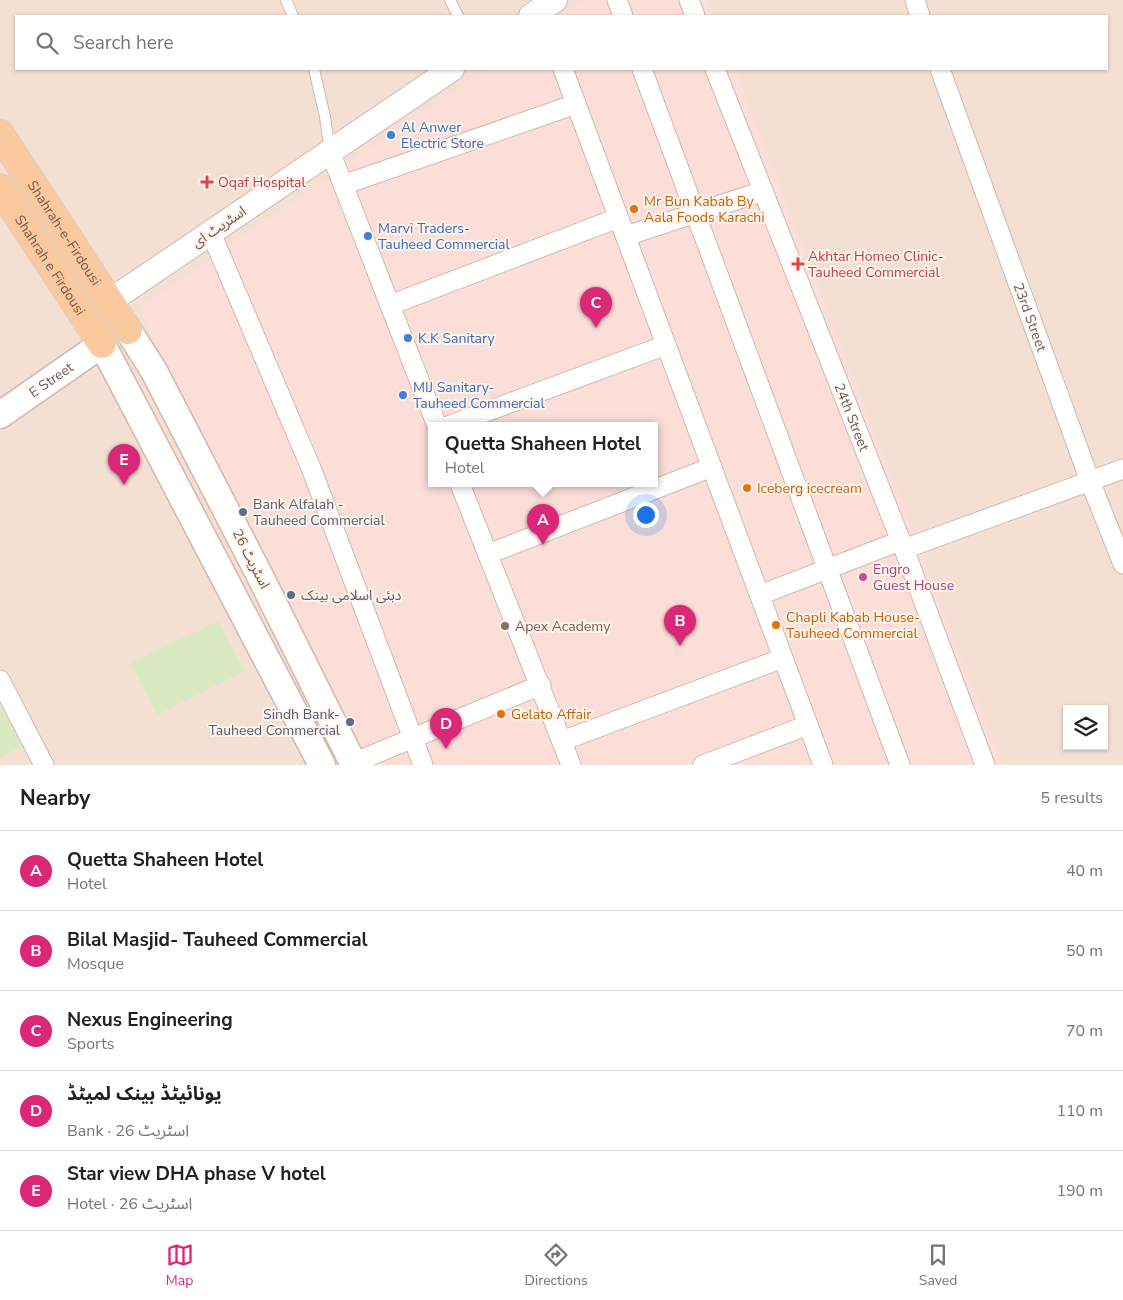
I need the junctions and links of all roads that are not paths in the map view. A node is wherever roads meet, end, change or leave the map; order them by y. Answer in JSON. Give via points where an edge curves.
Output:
{"nodes":[{"id":1,"x":286,"y":0,"type":"edge"},
{"id":2,"x":450,"y":0,"type":"edge"},
{"id":3,"x":617,"y":0,"type":"edge"},
{"id":4,"x":688,"y":0,"type":"edge"},
{"id":5,"x":914,"y":0,"type":"edge"},
{"id":6,"x":293,"y":15,"type":"edge"},
{"id":7,"x":458,"y":15,"type":"edge"},
{"id":8,"x":623,"y":15,"type":"edge"},
{"id":9,"x":695,"y":15,"type":"edge"},
{"id":10,"x":920,"y":15,"type":"edge"},
{"id":11,"x":314,"y":70,"type":"edge"},
{"id":12,"x":451,"y":70,"type":"edge"},
{"id":13,"x":563,"y":70,"type":"edge"},
{"id":14,"x":642,"y":70,"type":"edge"},
{"id":15,"x":716,"y":70,"type":"edge"},
{"id":16,"x":940,"y":70,"type":"edge"},
{"id":17,"x":576,"y":104,"type":"junction"},
{"id":18,"x":0,"y":134,"type":"edge"},
{"id":19,"x":330,"y":151,"type":"junction"},
{"id":20,"x":343,"y":185,"type":"junction"},
{"id":21,"x":0,"y":188,"type":"edge"},
{"id":22,"x":763,"y":191,"type":"junction"},
{"id":23,"x":696,"y":215,"type":"junction"},
{"id":24,"x":618,"y":218,"type":"junction"},
{"id":25,"x":211,"y":233,"type":"junction"},
{"id":26,"x":626,"y":236,"type":"junction"},
{"id":27,"x":110,"y":301,"type":"junction"},
{"id":28,"x":390,"y":305,"type":"junction"},
{"id":29,"x":128,"y":330,"type":"joint"},
{"id":30,"x":102,"y":344,"type":"junction"},
{"id":31,"x":666,"y":345,"type":"junction"},
{"id":32,"x":0,"y":415,"type":"edge"},
{"id":33,"x":435,"y":422,"type":"edge"},
{"id":34,"x":459,"y":422,"type":"edge"},
{"id":35,"x":712,"y":466,"type":"junction"},
{"id":36,"x":1123,"y":469,"type":"edge"},
{"id":37,"x":1090,"y":481,"type":"junction"},
{"id":38,"x":461,"y":487,"type":"edge"},
{"id":39,"x":902,"y":545,"type":"junction"},
{"id":40,"x":488,"y":554,"type":"junction"},
{"id":41,"x":1123,"y":564,"type":"edge"},
{"id":42,"x":827,"y":570,"type":"junction"},
{"id":43,"x":760,"y":595,"type":"junction"},
{"id":44,"x":784,"y":658,"type":"junction"},
{"id":45,"x":0,"y":680,"type":"edge"},
{"id":46,"x":541,"y":685,"type":"junction"},
{"id":47,"x":808,"y":725,"type":"junction"},
{"id":48,"x":413,"y":739,"type":"junction"},
{"id":49,"x":562,"y":741,"type":"junction"},
{"id":50,"x":353,"y":764,"type":"edge"},
{"id":51,"x":44,"y":765,"type":"edge"},
{"id":52,"x":322,"y":765,"type":"edge"},
{"id":53,"x":423,"y":765,"type":"edge"},
{"id":54,"x":571,"y":765,"type":"edge"},
{"id":55,"x":703,"y":765,"type":"edge"},
{"id":56,"x":824,"y":765,"type":"edge"},
{"id":57,"x":900,"y":765,"type":"edge"},
{"id":58,"x":985,"y":765,"type":"edge"}],
"edges":[{"from":1,"to":6,"type":"lane"},
{"from":2,"to":7,"type":"lane"},
{"from":3,"to":8,"type":"street"},
{"from":4,"to":9,"type":"street"},
{"from":5,"to":10,"type":"street"},
{"from":11,"to":19,"type":"lane"},
{"from":12,"to":19,"type":"street","name":"اسٹریٹ ای"},
{"from":13,"to":17,"type":"street"},
{"from":14,"to":23,"type":"street"},
{"from":15,"to":22,"type":"street","name":"24th Street"},
{"from":16,"to":37,"type":"street","name":"23rd Street"},
{"from":17,"to":20,"type":"street"},
{"from":17,"to":24,"type":"street"},
{"from":18,"to":27,"type":"main road","name":"Shahrah-e-Firdousi"},
{"from":19,"to":20,"type":"street"},
{"from":19,"to":25,"type":"street","name":"اسٹریٹ ای"},
{"from":20,"to":28,"type":"street"},
{"from":21,"to":30,"type":"main road","name":"Shahrah e Firdousi"},
{"from":22,"to":23,"type":"street"},
{"from":22,"to":39,"type":"street","name":"24th Street"},
{"from":23,"to":26,"type":"street"},
{"from":23,"to":42,"type":"street"},
{"from":24,"to":26,"type":"street"},
{"from":24,"to":28,"type":"street"},
{"from":25,"to":27,"type":"street","name":"اسٹریٹ ای"},
{"from":25,"to":48,"type":"street","via":[[311,468]]},
{"from":26,"to":31,"type":"street"},
{"from":27,"to":29,"type":"main road","name":"Shahrah-e-Firdousi"},
{"from":28,"to":33,"type":"street"},
{"from":29,"to":50,"type":"main road","name":"اسٹریٹ 26","via":[[154,371]]},
{"from":30,"to":32,"type":"main road","name":"E Street"},
{"from":30,"to":52,"type":"main road"},
{"from":31,"to":34,"type":"street"},
{"from":31,"to":35,"type":"street"},
{"from":35,"to":40,"type":"street"},
{"from":35,"to":43,"type":"street"},
{"from":36,"to":37,"type":"street"},
{"from":37,"to":39,"type":"street"},
{"from":37,"to":41,"type":"street","name":"23rd Street"},
{"from":38,"to":40,"type":"street"},
{"from":39,"to":42,"type":"street"},
{"from":39,"to":58,"type":"street","name":"24th Street"},
{"from":40,"to":46,"type":"street"},
{"from":42,"to":43,"type":"street"},
{"from":42,"to":57,"type":"street"},
{"from":43,"to":44,"type":"street"},
{"from":44,"to":47,"type":"street"},
{"from":44,"to":49,"type":"street"},
{"from":45,"to":51,"type":"street"},
{"from":46,"to":48,"type":"street"},
{"from":46,"to":49,"type":"street"},
{"from":47,"to":55,"type":"street"},
{"from":47,"to":56,"type":"street"},
{"from":48,"to":50,"type":"street"},
{"from":48,"to":53,"type":"street"},
{"from":49,"to":54,"type":"street"}]}
